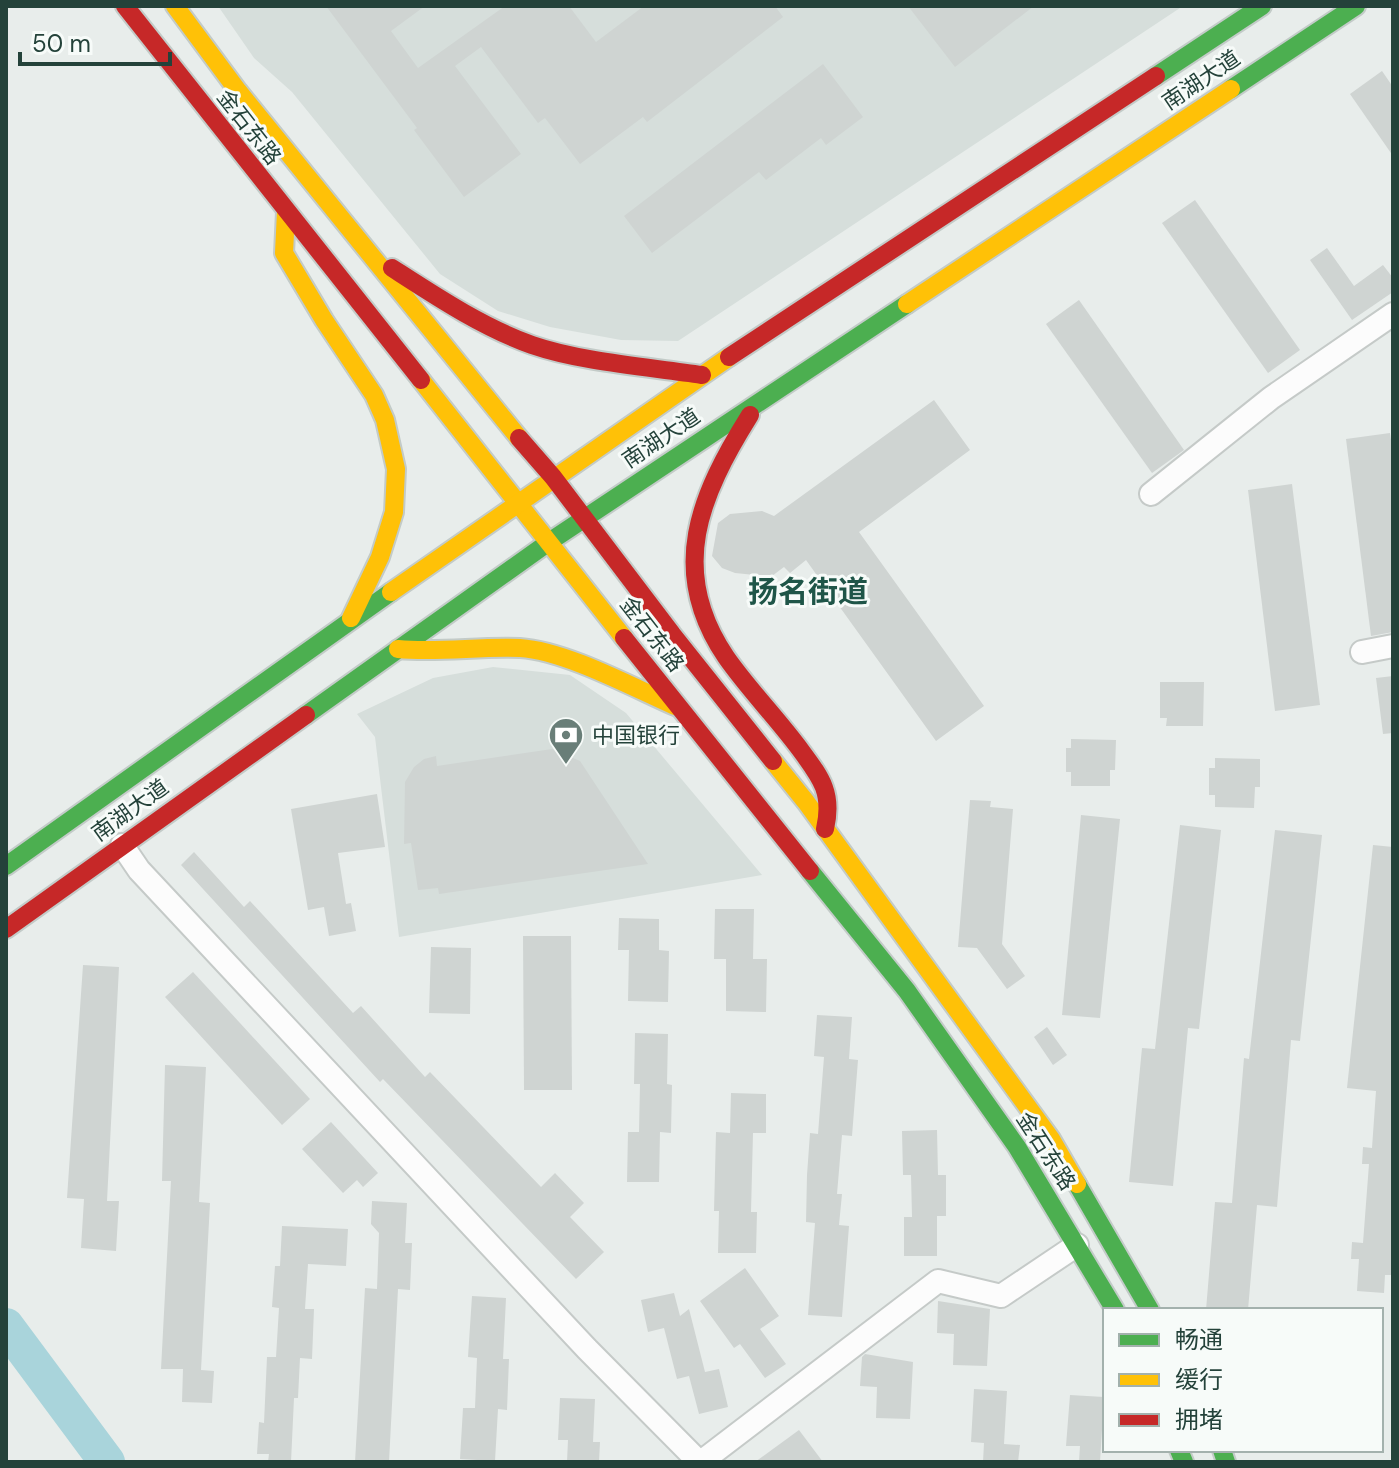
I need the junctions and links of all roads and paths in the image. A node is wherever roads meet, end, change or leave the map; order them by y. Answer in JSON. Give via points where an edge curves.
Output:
{"nodes":[{"id":1,"x":125,"y":6,"type":"edge"},
{"id":2,"x":175,"y":6,"type":"edge"},
{"id":3,"x":1262,"y":6,"type":"edge"},
{"id":4,"x":1356,"y":6,"type":"edge"},
{"id":5,"x":286,"y":212,"type":"junction"},
{"id":6,"x":366,"y":251,"type":"junction"},
{"id":7,"x":1393,"y":314,"type":"edge"},
{"id":8,"x":702,"y":375,"type":"junction"},
{"id":9,"x":759,"y":402,"type":"junction"},
{"id":10,"x":553,"y":477,"type":"junction"},
{"id":11,"x":1151,"y":494,"type":"dead end"},
{"id":12,"x":517,"y":502,"type":"junction"},
{"id":13,"x":584,"y":518,"type":"junction"},
{"id":14,"x":549,"y":542,"type":"junction"},
{"id":15,"x":351,"y":620,"type":"junction"},
{"id":16,"x":1393,"y":646,"type":"edge"},
{"id":17,"x":398,"y":649,"type":"junction"},
{"id":18,"x":1362,"y":652,"type":"dead end"},
{"id":19,"x":679,"y":708,"type":"junction"},
{"id":20,"x":825,"y":829,"type":"junction"},
{"id":21,"x":122,"y":845,"type":"junction"},
{"id":22,"x":6,"y":866,"type":"edge"},
{"id":23,"x":6,"y":929,"type":"edge"},
{"id":24,"x":1077,"y":1245,"type":"junction"},
{"id":25,"x":1114,"y":1308,"type":"edge"},
{"id":26,"x":1149,"y":1308,"type":"edge"},
{"id":27,"x":700,"y":1462,"type":"edge"}],
"edges":[{"from":1,"to":5,"type":"main road","name":"金石东路"},
{"from":2,"to":6,"type":"main road","name":"金石东路"},
{"from":3,"to":8,"type":"main road","name":"南湖大道"},
{"from":4,"to":9,"type":"main road","name":"南湖大道"},
{"from":5,"to":12,"type":"main road","name":"金石东路"},
{"from":5,"to":15,"type":"main road","via":[[284,253],[374,395],[396,469],[394,512]]},
{"from":6,"to":8,"type":"main road","via":[[461,312],[533,345]]},
{"from":6,"to":10,"type":"main road","name":"金石东路"},
{"from":7,"to":11,"type":"street","via":[[1271,398]]},
{"from":8,"to":10,"type":"main road","name":"南湖大道"},
{"from":9,"to":13,"type":"main road","name":"南湖大道"},
{"from":9,"to":20,"type":"main road","via":[[732,442],[701,508],[691,558],[699,606],[720,647],[809,761],[829,800]]},
{"from":10,"to":12,"type":"main road","name":"南湖大道"},
{"from":10,"to":13,"type":"main road","name":"金石东路"},
{"from":12,"to":14,"type":"main road","name":"金石东路"},
{"from":12,"to":15,"type":"main road","name":"南湖大道"},
{"from":13,"to":14,"type":"main road","name":"南湖大道"},
{"from":13,"to":20,"type":"main road","name":"金石东路"},
{"from":14,"to":17,"type":"main road","name":"南湖大道"},
{"from":14,"to":19,"type":"main road","name":"金石东路"},
{"from":15,"to":22,"type":"main road","name":"南湖大道"},
{"from":16,"to":18,"type":"street"},
{"from":17,"to":19,"type":"main road","via":[[522,648],[561,657]]},
{"from":17,"to":21,"type":"main road","name":"南湖大道"},
{"from":19,"to":24,"type":"main road","name":"金石东路","via":[[907,991],[1017,1147]]},
{"from":20,"to":26,"type":"main road","name":"金石东路","via":[[1051,1139]]},
{"from":21,"to":23,"type":"main road","name":"南湖大道"},
{"from":21,"to":27,"type":"street","via":[[139,870],[576,1338]]},
{"from":24,"to":25,"type":"main road","name":"金石东路"},
{"from":24,"to":27,"type":"street","via":[[1001,1296],[938,1281]]}]}
